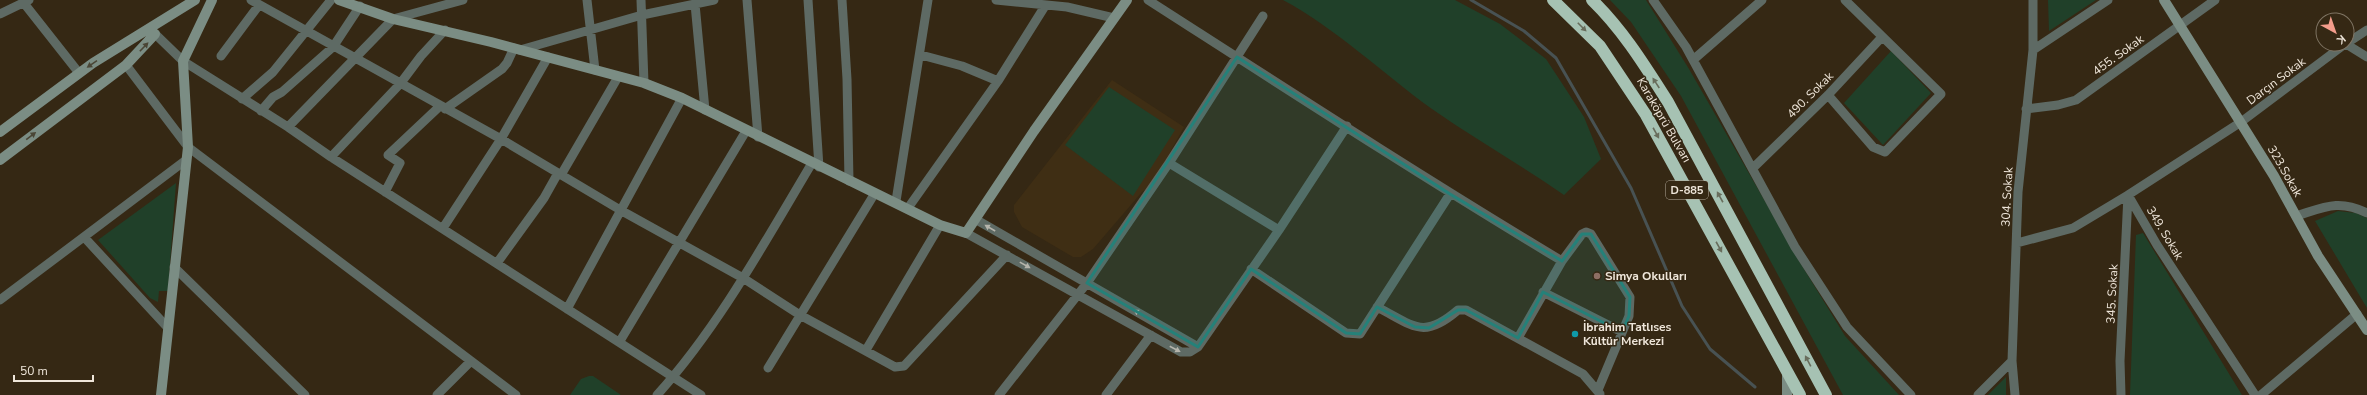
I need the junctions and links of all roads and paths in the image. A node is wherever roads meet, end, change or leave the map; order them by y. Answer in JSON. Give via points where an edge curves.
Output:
{"nodes":[{"id":1,"x":195,"y":0,"type":"edge"},
{"id":2,"x":212,"y":0,"type":"edge"},
{"id":3,"x":331,"y":0,"type":"edge"},
{"id":4,"x":342,"y":0,"type":"edge"},
{"id":5,"x":463,"y":0,"type":"edge"},
{"id":6,"x":587,"y":0,"type":"edge"},
{"id":7,"x":641,"y":0,"type":"edge"},
{"id":8,"x":714,"y":0,"type":"edge"},
{"id":9,"x":748,"y":0,"type":"edge"},
{"id":10,"x":808,"y":0,"type":"edge"},
{"id":11,"x":842,"y":0,"type":"edge"},
{"id":12,"x":928,"y":0,"type":"edge"},
{"id":13,"x":996,"y":0,"type":"edge"},
{"id":14,"x":1127,"y":0,"type":"edge"},
{"id":15,"x":1148,"y":0,"type":"edge"},
{"id":16,"x":1553,"y":0,"type":"edge"},
{"id":17,"x":1592,"y":0,"type":"edge"},
{"id":18,"x":1653,"y":0,"type":"edge"},
{"id":19,"x":1762,"y":0,"type":"edge"},
{"id":20,"x":1845,"y":0,"type":"edge"},
{"id":21,"x":2034,"y":0,"type":"edge"},
{"id":22,"x":2108,"y":0,"type":"edge"},
{"id":23,"x":2164,"y":0,"type":"edge"},
{"id":24,"x":2215,"y":0,"type":"edge"},
{"id":25,"x":1012,"y":1,"type":"edge"},
{"id":26,"x":22,"y":2,"type":"edge"},
{"id":27,"x":255,"y":3,"type":"edge"},
{"id":28,"x":674,"y":4,"type":"edge"},
{"id":29,"x":695,"y":4,"type":"junction"},
{"id":30,"x":1068,"y":4,"type":"edge"},
{"id":31,"x":360,"y":6,"type":"junction"},
{"id":32,"x":1045,"y":6,"type":"junction"},
{"id":33,"x":0,"y":14,"type":"edge"},
{"id":34,"x":642,"y":15,"type":"junction"},
{"id":35,"x":1263,"y":16,"type":"dead end"},
{"id":36,"x":1114,"y":18,"type":"junction"},
{"id":37,"x":393,"y":19,"type":"junction"},
{"id":38,"x":2179,"y":26,"type":"junction"},
{"id":39,"x":307,"y":30,"type":"junction"},
{"id":40,"x":445,"y":30,"type":"junction"},
{"id":41,"x":591,"y":30,"type":"junction"},
{"id":42,"x":2367,"y":30,"type":"edge"},
{"id":43,"x":152,"y":31,"type":"junction"},
{"id":44,"x":1882,"y":37,"type":"junction"},
{"id":45,"x":2355,"y":38,"type":"edge"},
{"id":46,"x":333,"y":47,"type":"junction"},
{"id":47,"x":517,"y":49,"type":"junction"},
{"id":48,"x":2033,"y":50,"type":"junction"},
{"id":49,"x":2355,"y":50,"type":"edge"},
{"id":50,"x":2335,"y":52,"type":"edge"},
{"id":51,"x":921,"y":55,"type":"junction"},
{"id":52,"x":221,"y":56,"type":"dead end"},
{"id":53,"x":548,"y":57,"type":"junction"},
{"id":54,"x":1238,"y":57,"type":"junction"},
{"id":55,"x":2367,"y":57,"type":"edge"},
{"id":56,"x":355,"y":58,"type":"junction"},
{"id":57,"x":1693,"y":60,"type":"junction"},
{"id":58,"x":183,"y":61,"type":"junction"},
{"id":59,"x":126,"y":65,"type":"junction"},
{"id":60,"x":595,"y":70,"type":"junction"},
{"id":61,"x":79,"y":73,"type":"junction"},
{"id":62,"x":618,"y":76,"type":"junction"},
{"id":63,"x":998,"y":81,"type":"junction"},
{"id":64,"x":644,"y":83,"type":"junction"},
{"id":65,"x":400,"y":84,"type":"junction"},
{"id":66,"x":1828,"y":95,"type":"junction"},
{"id":67,"x":682,"y":98,"type":"junction"},
{"id":68,"x":242,"y":99,"type":"junction"},
{"id":69,"x":443,"y":107,"type":"junction"},
{"id":70,"x":2026,"y":109,"type":"junction"},
{"id":71,"x":261,"y":110,"type":"junction"},
{"id":72,"x":706,"y":110,"type":"junction"},
{"id":73,"x":2241,"y":122,"type":"junction"},
{"id":74,"x":1347,"y":126,"type":"junction"},
{"id":75,"x":288,"y":127,"type":"junction"},
{"id":76,"x":0,"y":131,"type":"edge"},
{"id":77,"x":746,"y":131,"type":"junction"},
{"id":78,"x":758,"y":137,"type":"junction"},
{"id":79,"x":501,"y":139,"type":"junction"},
{"id":80,"x":188,"y":147,"type":"junction"},
{"id":81,"x":330,"y":157,"type":"junction"},
{"id":82,"x":0,"y":160,"type":"edge"},
{"id":83,"x":186,"y":160,"type":"junction"},
{"id":84,"x":1169,"y":163,"type":"junction"},
{"id":85,"x":816,"y":165,"type":"junction"},
{"id":86,"x":1753,"y":168,"type":"junction"},
{"id":87,"x":560,"y":174,"type":"junction"},
{"id":88,"x":849,"y":181,"type":"junction"},
{"id":89,"x":385,"y":192,"type":"junction"},
{"id":90,"x":875,"y":193,"type":"junction"},
{"id":91,"x":1450,"y":194,"type":"junction"},
{"id":92,"x":2128,"y":195,"type":"junction"},
{"id":93,"x":896,"y":201,"type":"junction"},
{"id":94,"x":908,"y":208,"type":"junction"},
{"id":95,"x":622,"y":211,"type":"junction"},
{"id":96,"x":2367,"y":213,"type":"edge"},
{"id":97,"x":2296,"y":216,"type":"junction"},
{"id":98,"x":975,"y":219,"type":"junction"},
{"id":99,"x":940,"y":225,"type":"junction"},
{"id":100,"x":443,"y":228,"type":"junction"},
{"id":101,"x":1279,"y":230,"type":"junction"},
{"id":102,"x":966,"y":233,"type":"junction"},
{"id":103,"x":84,"y":237,"type":"junction"},
{"id":104,"x":680,"y":243,"type":"junction"},
{"id":105,"x":2017,"y":243,"type":"junction"},
{"id":106,"x":1007,"y":255,"type":"junction"},
{"id":107,"x":1562,"y":261,"type":"junction"},
{"id":108,"x":497,"y":263,"type":"junction"},
{"id":109,"x":174,"y":266,"type":"junction"},
{"id":110,"x":1251,"y":269,"type":"junction"},
{"id":111,"x":743,"y":278,"type":"junction"},
{"id":112,"x":1087,"y":283,"type":"junction"},
{"id":113,"x":1543,"y":292,"type":"junction"},
{"id":114,"x":1078,"y":295,"type":"junction"},
{"id":115,"x":0,"y":300,"type":"edge"},
{"id":116,"x":1377,"y":307,"type":"junction"},
{"id":117,"x":567,"y":309,"type":"junction"},
{"id":118,"x":2357,"y":314,"type":"junction"},
{"id":119,"x":800,"y":315,"type":"junction"},
{"id":120,"x":168,"y":328,"type":"junction"},
{"id":121,"x":2367,"y":330,"type":"edge"},
{"id":122,"x":1622,"y":332,"type":"junction"},
{"id":123,"x":1151,"y":336,"type":"junction"},
{"id":124,"x":1518,"y":338,"type":"junction"},
{"id":125,"x":620,"y":341,"type":"junction"},
{"id":126,"x":1198,"y":346,"type":"junction"},
{"id":127,"x":866,"y":350,"type":"junction"},
{"id":128,"x":471,"y":361,"type":"junction"},
{"id":129,"x":2012,"y":361,"type":"junction"},
{"id":130,"x":768,"y":368,"type":"dead end"},
{"id":131,"x":1787,"y":373,"type":"junction"},
{"id":132,"x":674,"y":376,"type":"junction"},
{"id":133,"x":1599,"y":392,"type":"edge"},
{"id":134,"x":161,"y":395,"type":"edge"},
{"id":135,"x":305,"y":395,"type":"edge"},
{"id":136,"x":437,"y":395,"type":"edge"},
{"id":137,"x":516,"y":395,"type":"edge"},
{"id":138,"x":657,"y":395,"type":"edge"},
{"id":139,"x":701,"y":395,"type":"edge"},
{"id":140,"x":999,"y":395,"type":"edge"},
{"id":141,"x":1106,"y":395,"type":"edge"},
{"id":142,"x":1787,"y":395,"type":"edge"},
{"id":143,"x":1800,"y":395,"type":"edge"},
{"id":144,"x":1826,"y":395,"type":"edge"},
{"id":145,"x":1911,"y":395,"type":"edge"},
{"id":146,"x":1978,"y":395,"type":"edge"},
{"id":147,"x":2015,"y":395,"type":"edge"},
{"id":148,"x":2018,"y":395,"type":"edge"},
{"id":149,"x":2121,"y":395,"type":"edge"},
{"id":150,"x":2255,"y":395,"type":"edge"},
{"id":151,"x":2261,"y":395,"type":"edge"}],
"edges":[{"from":1,"to":43,"type":"street"},
{"from":2,"to":58,"type":"street"},
{"from":3,"to":39,"type":"street"},
{"from":4,"to":31,"type":"street"},
{"from":5,"to":37,"type":"street"},
{"from":6,"to":41,"type":"street"},
{"from":7,"to":34,"type":"street"},
{"from":8,"to":29,"type":"street"},
{"from":9,"to":78,"type":"street"},
{"from":10,"to":85,"type":"street"},
{"from":11,"to":88,"type":"street"},
{"from":12,"to":51,"type":"street"},
{"from":13,"to":25,"type":"street"},
{"from":14,"to":36,"type":"street"},
{"from":15,"to":54,"type":"street"},
{"from":16,"to":131,"type":"highway","name":"Karaköprü Bulvarı","number":"D-885","one_way":true,"via":[[1600,46],[1646,115]]},
{"from":144,"to":17,"type":"highway","name":"Karaköprü Bulvarı","number":"D-885","one_way":true,"via":[[1668,102],[1640,58]]},
{"from":18,"to":57,"type":"street"},
{"from":19,"to":57,"type":"street"},
{"from":20,"to":44,"type":"street"},
{"from":21,"to":48,"type":"street","name":"304. Sokak"},
{"from":22,"to":48,"type":"street"},
{"from":23,"to":38,"type":"street","name":"323.Sokak"},
{"from":24,"to":38,"type":"street","name":"455. Sokak"},
{"from":25,"to":32,"type":"street"},
{"from":26,"to":33,"type":"street"},
{"from":26,"to":61,"type":"street"},
{"from":27,"to":39,"type":"street"},
{"from":27,"to":52,"type":"street"},
{"from":28,"to":29,"type":"street"},
{"from":28,"to":34,"type":"street"},
{"from":29,"to":72,"type":"street"},
{"from":30,"to":32,"type":"street"},
{"from":30,"to":36,"type":"street"},
{"from":31,"to":37,"type":"street"},
{"from":31,"to":46,"type":"street"},
{"from":32,"to":63,"type":"street"},
{"from":34,"to":41,"type":"street"},
{"from":34,"to":64,"type":"street"},
{"from":35,"to":54,"type":"street"},
{"from":36,"to":98,"type":"street"},
{"from":37,"to":40,"type":"street"},
{"from":37,"to":56,"type":"street"},
{"from":38,"to":70,"type":"street","name":"455. Sokak","via":[[2076,100],[2058,106]]},
{"from":38,"to":73,"type":"street","name":"323.Sokak"},
{"from":39,"to":46,"type":"street"},
{"from":39,"to":68,"type":"street","via":[[273,72]]},
{"from":40,"to":47,"type":"street"},
{"from":40,"to":65,"type":"street"},
{"from":41,"to":47,"type":"street"},
{"from":41,"to":60,"type":"street"},
{"from":42,"to":45,"type":"street","name":"Darçın Sokak"},
{"from":43,"to":58,"type":"street"},
{"from":59,"to":43,"type":"street","one_way":true},
{"from":43,"to":61,"type":"street","one_way":true},
{"from":44,"to":66,"type":"street","name":"490. Sokak"},
{"from":44,"to":66,"type":"street","via":[[1941,94],[1885,152],[1873,147]]},
{"from":46,"to":56,"type":"street"},
{"from":46,"to":71,"type":"street"},
{"from":47,"to":53,"type":"street"},
{"from":47,"to":69,"type":"street","via":[[502,69]]},
{"from":48,"to":70,"type":"street","name":"304. Sokak"},
{"from":49,"to":55,"type":"street"},
{"from":50,"to":73,"type":"street","name":"Darçın Sokak"},
{"from":51,"to":63,"type":"street","via":[[962,66]]},
{"from":51,"to":93,"type":"street"},
{"from":53,"to":60,"type":"street"},
{"from":53,"to":79,"type":"street"},
{"from":54,"to":74,"type":"street"},
{"from":54,"to":84,"type":"street"},
{"from":56,"to":65,"type":"street"},
{"from":56,"to":75,"type":"street"},
{"from":57,"to":86,"type":"street"},
{"from":58,"to":68,"type":"street"},
{"from":58,"to":80,"type":"street"},
{"from":59,"to":80,"type":"street"},
{"from":82,"to":59,"type":"street","one_way":true},
{"from":60,"to":62,"type":"street"},
{"from":61,"to":76,"type":"street"},
{"from":62,"to":64,"type":"street"},
{"from":62,"to":87,"type":"street"},
{"from":63,"to":94,"type":"street"},
{"from":64,"to":67,"type":"street"},
{"from":65,"to":69,"type":"street"},
{"from":65,"to":81,"type":"street"},
{"from":66,"to":86,"type":"street","name":"490. Sokak"},
{"from":67,"to":72,"type":"street"},
{"from":67,"to":95,"type":"street"},
{"from":68,"to":71,"type":"street"},
{"from":69,"to":79,"type":"street"},
{"from":69,"to":89,"type":"street","via":[[388,155],[400,163]]},
{"from":70,"to":105,"type":"street","name":"304. Sokak","via":[[2018,192]]},
{"from":71,"to":75,"type":"street"},
{"from":72,"to":77,"type":"street"},
{"from":73,"to":92,"type":"street"},
{"from":73,"to":97,"type":"street","name":"323.Sokak"},
{"from":74,"to":91,"type":"street"},
{"from":74,"to":101,"type":"street"},
{"from":75,"to":81,"type":"street"},
{"from":77,"to":78,"type":"street"},
{"from":77,"to":104,"type":"street"},
{"from":78,"to":85,"type":"street"},
{"from":79,"to":87,"type":"street"},
{"from":79,"to":100,"type":"street"},
{"from":80,"to":83,"type":"street"},
{"from":80,"to":128,"type":"street"},
{"from":81,"to":89,"type":"street"},
{"from":83,"to":103,"type":"street"},
{"from":83,"to":109,"type":"street"},
{"from":84,"to":101,"type":"street"},
{"from":84,"to":112,"type":"street"},
{"from":85,"to":88,"type":"street"},
{"from":85,"to":111,"type":"street"},
{"from":86,"to":145,"type":"street","via":[[1794,247],[1847,327]]},
{"from":87,"to":95,"type":"street"},
{"from":87,"to":108,"type":"street"},
{"from":88,"to":90,"type":"street"},
{"from":89,"to":100,"type":"street"},
{"from":90,"to":93,"type":"street"},
{"from":90,"to":119,"type":"street"},
{"from":91,"to":107,"type":"street"},
{"from":91,"to":116,"type":"street"},
{"from":92,"to":105,"type":"street","via":[[2073,228]]},
{"from":92,"to":149,"type":"street","name":"345. Sokak","via":[[2120,361]]},
{"from":92,"to":150,"type":"street","name":"349. Sokak","via":[[2157,245]]},
{"from":93,"to":94,"type":"street"},
{"from":94,"to":99,"type":"street"},
{"from":95,"to":104,"type":"street"},
{"from":95,"to":117,"type":"street"},
{"from":96,"to":97,"type":"street","via":[[2351,205],[2331,205]]},
{"from":97,"to":118,"type":"street","name":"323.Sokak","via":[[2318,256]]},
{"from":98,"to":102,"type":"street"},
{"from":112,"to":98,"type":"street","one_way":true},
{"from":99,"to":102,"type":"street"},
{"from":99,"to":127,"type":"street"},
{"from":100,"to":108,"type":"street"},
{"from":101,"to":110,"type":"street"},
{"from":102,"to":106,"type":"street"},
{"from":103,"to":115,"type":"street"},
{"from":103,"to":120,"type":"street"},
{"from":104,"to":111,"type":"street"},
{"from":104,"to":125,"type":"street"},
{"from":105,"to":129,"type":"street","name":"304. Sokak"},
{"from":106,"to":114,"type":"street","one_way":true},
{"from":106,"to":127,"type":"street","via":[[904,366],[895,367]]},
{"from":107,"to":113,"type":"street"},
{"from":107,"to":122,"type":"street","via":[[1582,234],[1591,234],[1630,297],[1629,316]]},
{"from":108,"to":117,"type":"street"},
{"from":109,"to":120,"type":"street"},
{"from":109,"to":135,"type":"street"},
{"from":110,"to":116,"type":"street","via":[[1346,333],[1360,334]]},
{"from":110,"to":126,"type":"street"},
{"from":111,"to":119,"type":"street"},
{"from":111,"to":132,"type":"street"},
{"from":112,"to":114,"type":"street"},
{"from":126,"to":112,"type":"street","one_way":true},
{"from":113,"to":122,"type":"street"},
{"from":113,"to":124,"type":"street"},
{"from":114,"to":123,"type":"street"},
{"from":114,"to":140,"type":"street"},
{"from":116,"to":124,"type":"street","via":[[1415,327],[1429,328],[1447,320],[1458,310],[1466,310]]},
{"from":117,"to":125,"type":"street"},
{"from":118,"to":121,"type":"street","name":"323.Sokak"},
{"from":118,"to":151,"type":"street"},
{"from":119,"to":127,"type":"street"},
{"from":119,"to":130,"type":"street"},
{"from":120,"to":134,"type":"street"},
{"from":122,"to":133,"type":"street"},
{"from":123,"to":126,"type":"street","one_way":true,"via":[[1181,352],[1190,352]]},
{"from":123,"to":141,"type":"street"},
{"from":124,"to":133,"type":"street","via":[[1583,374]]},
{"from":125,"to":132,"type":"street"},
{"from":128,"to":136,"type":"street"},
{"from":128,"to":137,"type":"street"},
{"from":129,"to":146,"type":"street"},
{"from":129,"to":147,"type":"street","name":"304. Sokak"},
{"from":131,"to":142,"type":"street"},
{"from":131,"to":143,"type":"highway","name":"Karaköprü Bulvarı","number":"D-885"},
{"from":132,"to":138,"type":"street"},
{"from":132,"to":139,"type":"street"},
{"from":147,"to":148,"type":"street"}]}
